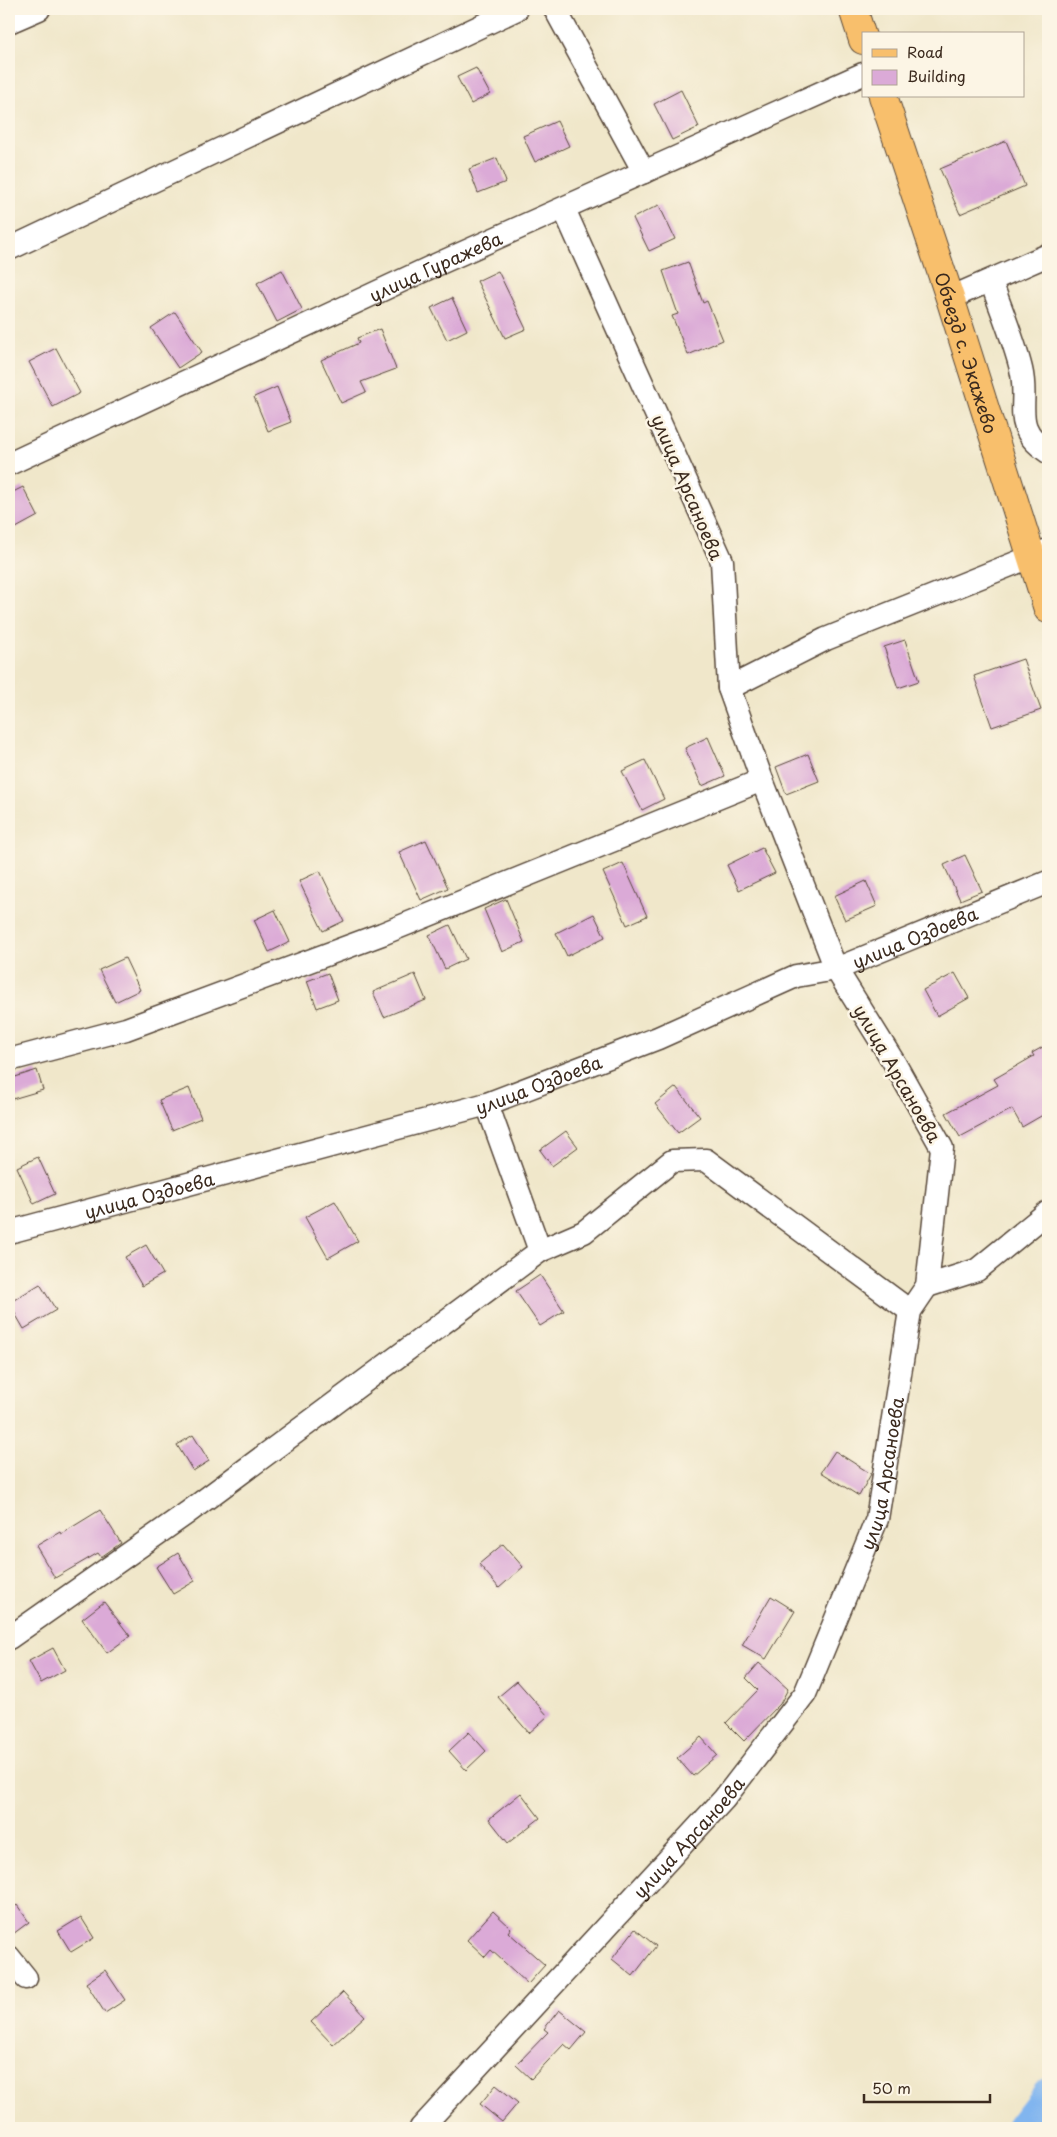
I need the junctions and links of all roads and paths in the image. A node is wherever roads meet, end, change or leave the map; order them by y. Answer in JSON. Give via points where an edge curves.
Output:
{"nodes":[{"id":1,"x":39,"y":9,"type":"edge"},
{"id":2,"x":517,"y":9,"type":"edge"},
{"id":3,"x":554,"y":9,"type":"edge"},
{"id":4,"x":852,"y":9,"type":"edge"},
{"id":5,"x":9,"y":22,"type":"edge"},
{"id":6,"x":862,"y":37,"type":"edge"},
{"id":7,"x":862,"y":74,"type":"edge"},
{"id":8,"x":883,"y":98,"type":"edge"},
{"id":9,"x":644,"y":172,"type":"junction"},
{"id":10,"x":564,"y":209,"type":"junction"},
{"id":11,"x":9,"y":250,"type":"edge"},
{"id":12,"x":1048,"y":255,"type":"edge"},
{"id":13,"x":991,"y":281,"type":"junction"},
{"id":14,"x":950,"y":298,"type":"junction"},
{"id":15,"x":1048,"y":452,"type":"edge"},
{"id":16,"x":9,"y":464,"type":"edge"},
{"id":17,"x":1041,"y":553,"type":"edge"},
{"id":18,"x":1048,"y":609,"type":"edge"},
{"id":19,"x":729,"y":688,"type":"junction"},
{"id":20,"x":762,"y":780,"type":"junction"},
{"id":21,"x":1048,"y":882,"type":"edge"},
{"id":22,"x":836,"y":969,"type":"junction"},
{"id":23,"x":9,"y":1060,"type":"edge"},
{"id":24,"x":487,"y":1104,"type":"junction"},
{"id":25,"x":1048,"y":1212,"type":"edge"},
{"id":26,"x":9,"y":1232,"type":"edge"},
{"id":27,"x":540,"y":1251,"type":"junction"},
{"id":28,"x":927,"y":1286,"type":"junction"},
{"id":29,"x":910,"y":1311,"type":"junction"},
{"id":30,"x":9,"y":1638,"type":"edge"},
{"id":31,"x":9,"y":1957,"type":"edge"},
{"id":32,"x":26,"y":1978,"type":"dead end"},
{"id":33,"x":421,"y":2128,"type":"edge"}],
"edges":[{"from":1,"to":5,"type":"street"},
{"from":2,"to":11,"type":"street"},
{"from":3,"to":9,"type":"street"},
{"from":4,"to":6,"type":"main road"},
{"from":7,"to":9,"type":"street","name":"улица Гуражева"},
{"from":8,"to":14,"type":"main road","name":"Объезд с. Экажево"},
{"from":9,"to":10,"type":"street","name":"улица Гуражева"},
{"from":10,"to":16,"type":"street","name":"улица Гуражева","via":[[429,268]]},
{"from":10,"to":19,"type":"street","name":"улица Арсаноева","via":[[722,561]]},
{"from":12,"to":13,"type":"street"},
{"from":13,"to":14,"type":"street"},
{"from":13,"to":15,"type":"street","via":[[1022,371],[1023,420],[1033,442]]},
{"from":14,"to":17,"type":"main road","name":"Объезд с. Экажево"},
{"from":17,"to":18,"type":"main road","name":"Объезд с. Экажево"},
{"from":17,"to":19,"type":"street","via":[[826,639]]},
{"from":19,"to":20,"type":"street","name":"улица Арсаноева"},
{"from":20,"to":22,"type":"street","name":"улица Арсаноева"},
{"from":20,"to":23,"type":"street","via":[[382,934],[126,1029]]},
{"from":21,"to":22,"type":"street","name":"улица Оздоева"},
{"from":22,"to":24,"type":"street","name":"улица Оздоева","via":[[796,976],[658,1038]]},
{"from":22,"to":28,"type":"street","name":"улица Арсаноева","via":[[942,1148]]},
{"from":24,"to":26,"type":"street","name":"улица Оздоева"},
{"from":24,"to":27,"type":"street"},
{"from":25,"to":28,"type":"street","via":[[977,1270]]},
{"from":27,"to":29,"type":"street","via":[[584,1232],[672,1161],[706,1160]]},
{"from":27,"to":30,"type":"street","via":[[187,1513]]},
{"from":28,"to":29,"type":"street","name":"улица Арсаноева"},
{"from":29,"to":33,"type":"street","name":"улица Арсаноева","via":[[877,1519],[805,1694],[724,1799]]},
{"from":31,"to":32,"type":"street"}]}
